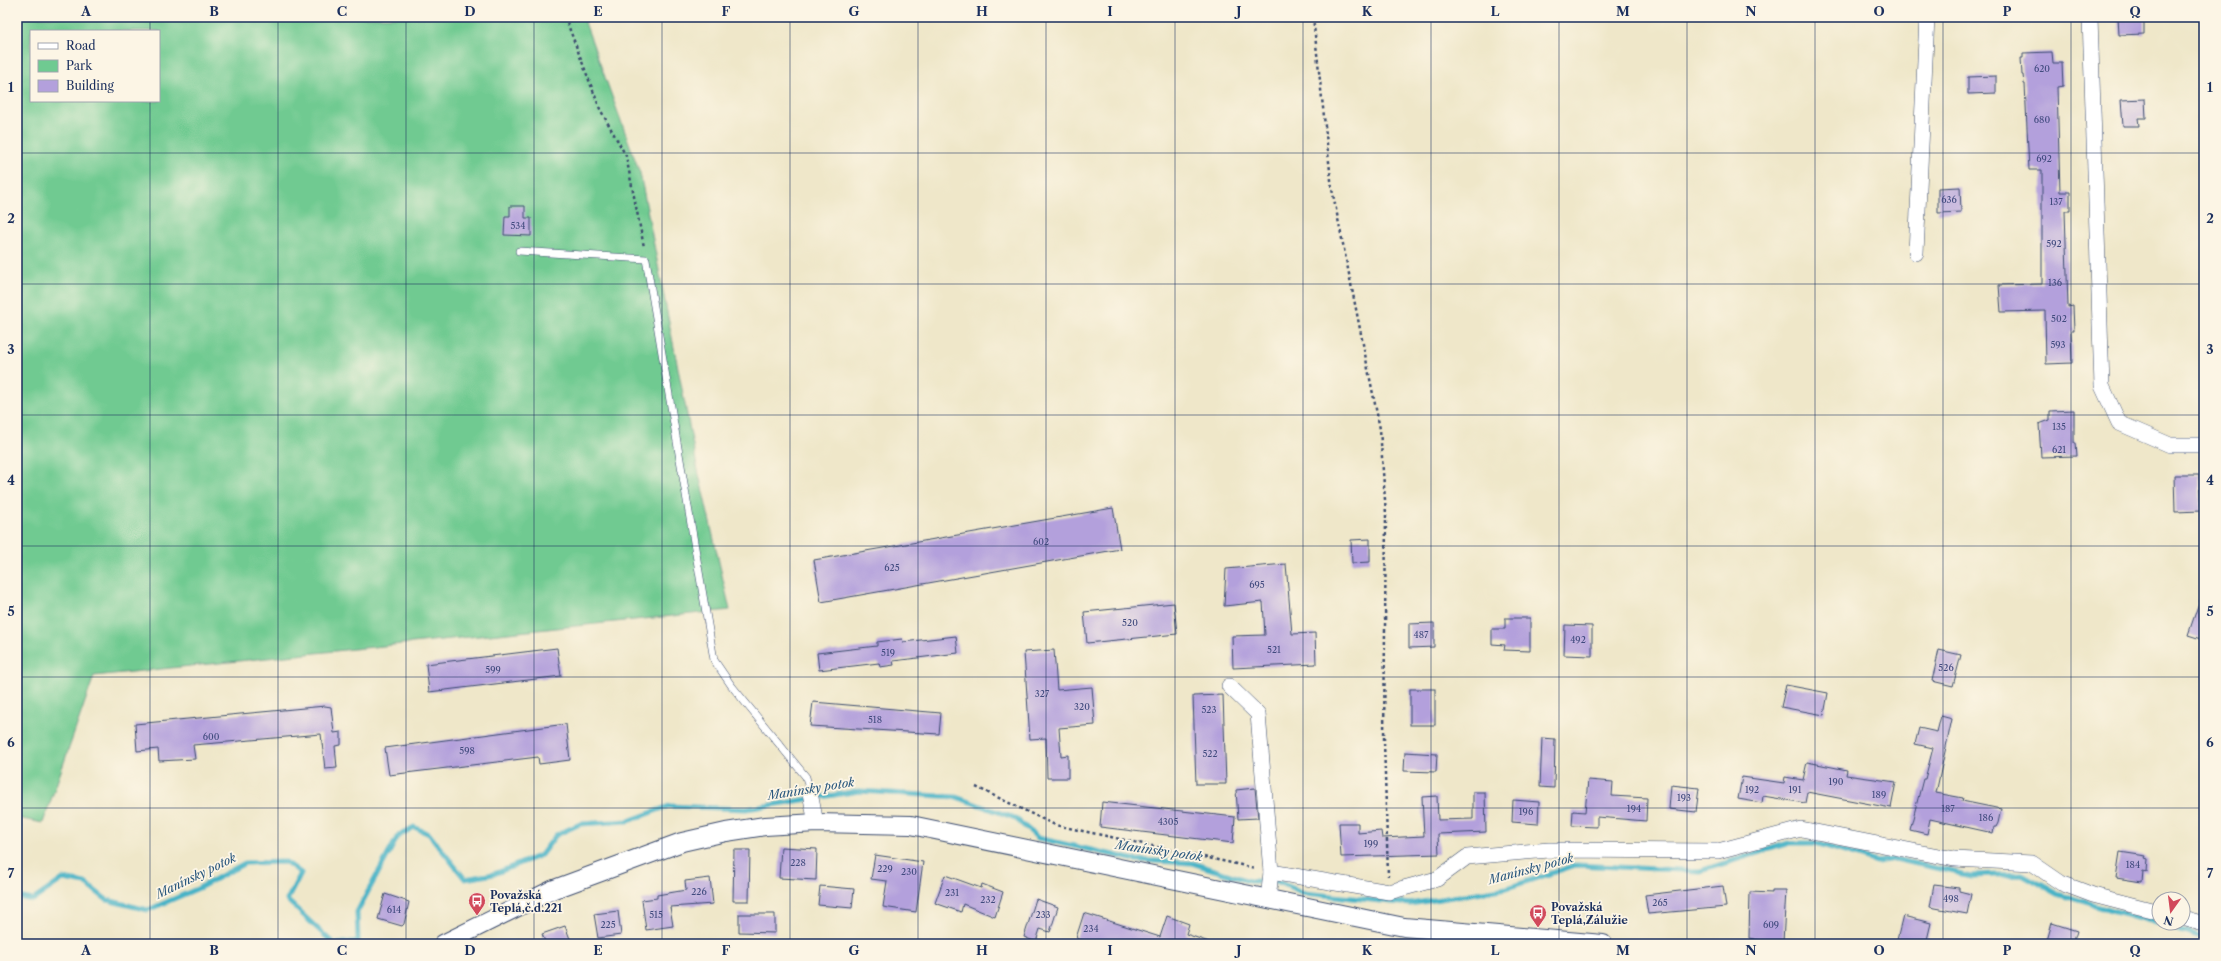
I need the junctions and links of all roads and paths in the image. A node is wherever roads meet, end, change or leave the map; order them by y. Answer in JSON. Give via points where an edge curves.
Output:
{"nodes":[{"id":1,"x":566,"y":17,"type":"edge"},
{"id":2,"x":1313,"y":17,"type":"edge"},
{"id":3,"x":1927,"y":17,"type":"edge"},
{"id":4,"x":2090,"y":17,"type":"edge"},
{"id":5,"x":518,"y":251,"type":"dead end"},
{"id":6,"x":1916,"y":253,"type":"dead end"},
{"id":7,"x":646,"y":259,"type":"junction"},
{"id":8,"x":2204,"y":445,"type":"edge"},
{"id":9,"x":1229,"y":686,"type":"dead end"},
{"id":10,"x":976,"y":787,"type":"dead end"},
{"id":11,"x":811,"y":799,"type":"joint"},
{"id":12,"x":816,"y":823,"type":"junction"},
{"id":13,"x":1271,"y":872,"type":"junction"},
{"id":14,"x":1389,"y":892,"type":"junction"},
{"id":15,"x":1268,"y":900,"type":"junction"},
{"id":16,"x":2151,"y":910,"type":"edge"},
{"id":17,"x":2191,"y":920,"type":"edge"},
{"id":18,"x":2204,"y":924,"type":"edge"},
{"id":19,"x":1534,"y":941,"type":"edge"},
{"id":20,"x":442,"y":944,"type":"edge"},
{"id":21,"x":1603,"y":944,"type":"edge"}],
"edges":[{"from":1,"to":7,"type":"path","via":[[600,108],[626,156]]},
{"from":2,"to":14,"type":"path","via":[[1332,189],[1380,429],[1386,514],[1384,740]]},
{"from":3,"to":6,"type":"street"},
{"from":4,"to":8,"type":"street","via":[[2102,386],[2119,423],[2170,444]]},
{"from":5,"to":7,"type":"lane"},
{"from":7,"to":11,"type":"lane","via":[[714,660],[730,685],[806,777]]},
{"from":9,"to":13,"type":"street","via":[[1258,714]]},
{"from":10,"to":13,"type":"path","via":[[1055,825]]},
{"from":11,"to":12,"type":"street"},
{"from":12,"to":15,"type":"street","via":[[910,825]]},
{"from":12,"to":20,"type":"street","via":[[765,826],[682,842],[552,890]]},
{"from":13,"to":14,"type":"street"},
{"from":13,"to":15,"type":"street"},
{"from":14,"to":16,"type":"street","via":[[1437,878],[1467,857],[1549,850],[1718,851],[1801,829],[1954,859],[2032,863],[2061,883],[2093,895]]},
{"from":15,"to":19,"type":"street","via":[[1404,927]]},
{"from":17,"to":18,"type":"street"},
{"from":19,"to":21,"type":"street"}]}
